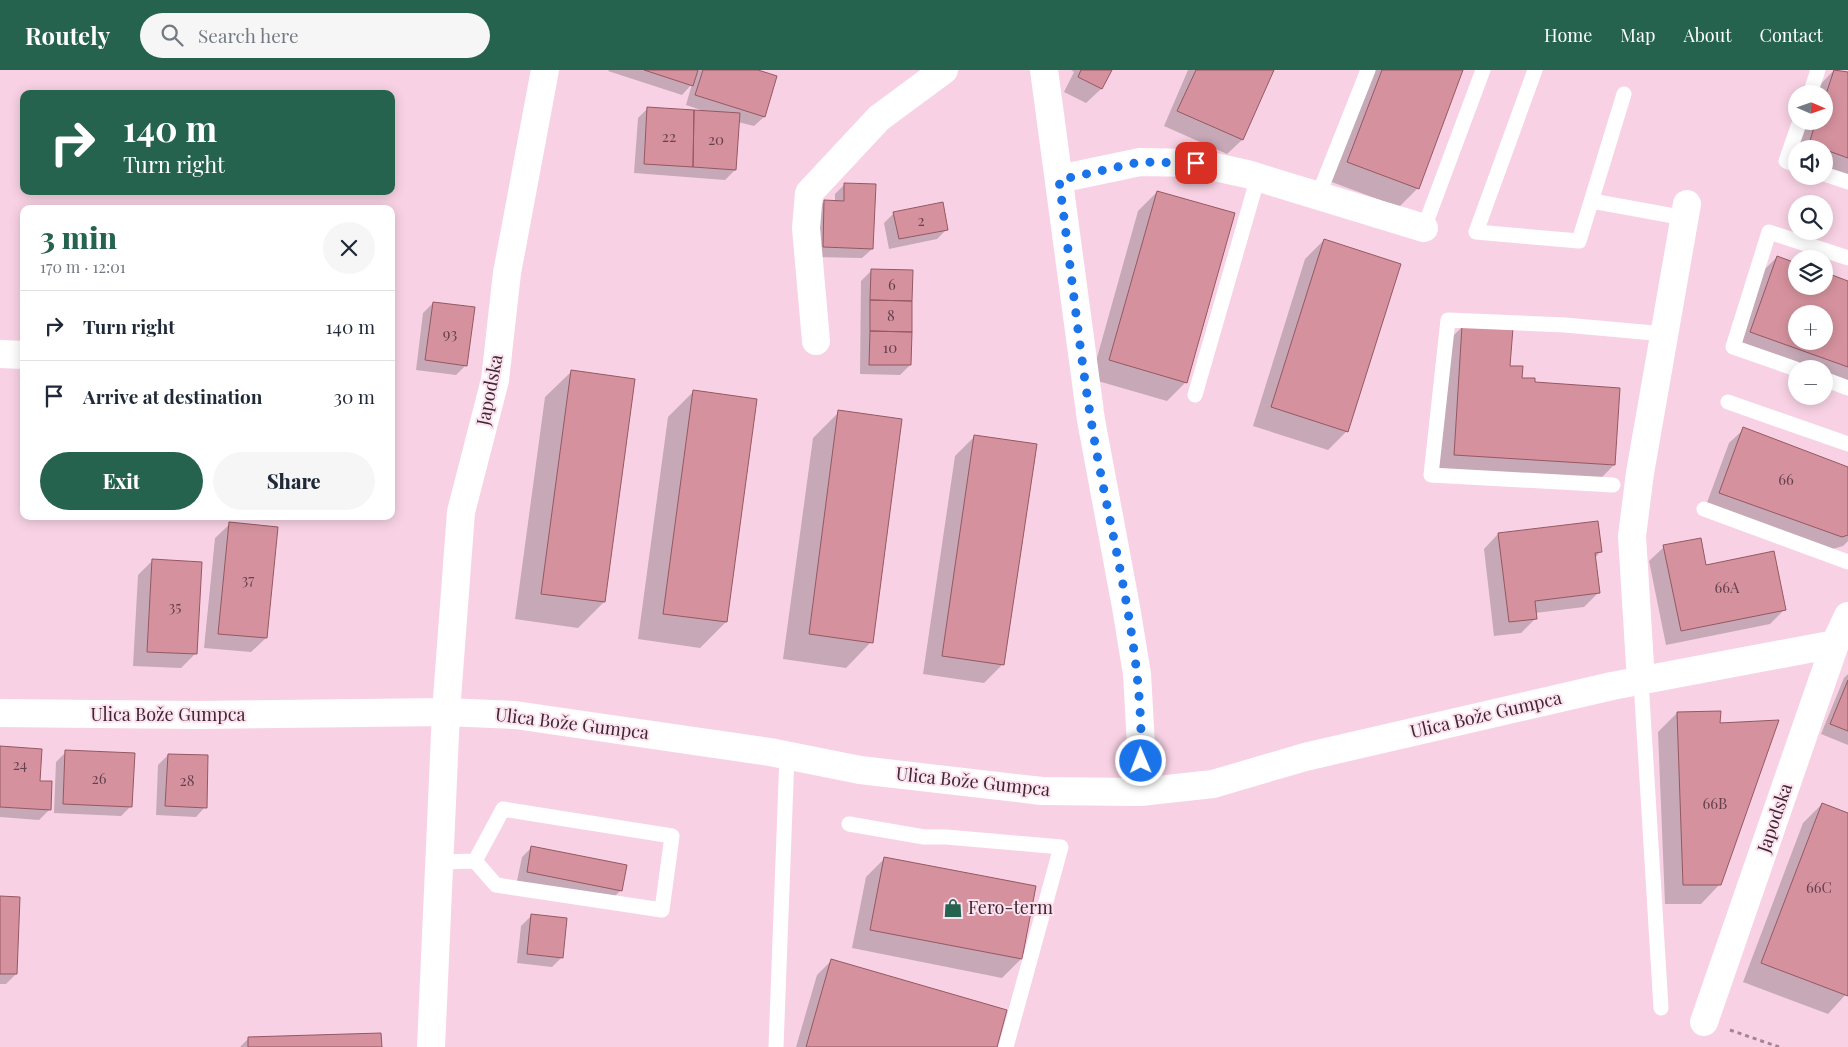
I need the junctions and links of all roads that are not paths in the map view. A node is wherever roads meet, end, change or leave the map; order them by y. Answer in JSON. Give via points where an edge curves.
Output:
{"nodes":[{"id":1,"x":545,"y":70,"type":"edge"},
{"id":2,"x":944,"y":70,"type":"edge"},
{"id":3,"x":1044,"y":70,"type":"edge"},
{"id":4,"x":1368,"y":70,"type":"edge"},
{"id":5,"x":1483,"y":70,"type":"edge"},
{"id":6,"x":1535,"y":70,"type":"edge"},
{"id":7,"x":1818,"y":70,"type":"edge"},
{"id":8,"x":1813,"y":85,"type":"edge"},
{"id":9,"x":1624,"y":94,"type":"dead end"},
{"id":10,"x":1258,"y":177,"type":"junction"},
{"id":11,"x":1833,"y":177,"type":"edge"},
{"id":12,"x":1059,"y":180,"type":"junction"},
{"id":13,"x":1848,"y":182,"type":"edge"},
{"id":14,"x":1318,"y":196,"type":"junction"},
{"id":15,"x":1592,"y":201,"type":"junction"},
{"id":16,"x":1686,"y":211,"type":"joint"},
{"id":17,"x":1424,"y":228,"type":"joint"},
{"id":18,"x":1848,"y":258,"type":"edge"},
{"id":19,"x":1664,"y":334,"type":"junction"},
{"id":20,"x":816,"y":341,"type":"dead end"},
{"id":21,"x":0,"y":354,"type":"edge"},
{"id":22,"x":20,"y":355,"type":"edge"},
{"id":23,"x":1788,"y":366,"type":"edge"},
{"id":24,"x":1833,"y":382,"type":"edge"},
{"id":25,"x":1848,"y":388,"type":"edge"},
{"id":26,"x":1195,"y":395,"type":"dead end"},
{"id":27,"x":1728,"y":402,"type":"dead end"},
{"id":28,"x":1848,"y":444,"type":"edge"},
{"id":29,"x":1613,"y":485,"type":"dead end"},
{"id":30,"x":1704,"y":509,"type":"dead end"},
{"id":31,"x":1848,"y":562,"type":"edge"},
{"id":32,"x":1848,"y":616,"type":"edge"},
{"id":33,"x":1835,"y":644,"type":"junction"},
{"id":34,"x":1641,"y":681,"type":"junction"},
{"id":35,"x":446,"y":712,"type":"junction"},
{"id":36,"x":0,"y":713,"type":"edge"},
{"id":37,"x":786,"y":756,"type":"junction"},
{"id":38,"x":1140,"y":792,"type":"junction"},
{"id":39,"x":849,"y":824,"type":"dead end"},
{"id":40,"x":475,"y":861,"type":"junction"},
{"id":41,"x":440,"y":862,"type":"junction"},
{"id":42,"x":1661,"y":1008,"type":"dead end"},
{"id":43,"x":1704,"y":1022,"type":"road end"},
{"id":44,"x":431,"y":1047,"type":"edge"},
{"id":45,"x":776,"y":1047,"type":"edge"},
{"id":46,"x":1006,"y":1047,"type":"edge"}],
"edges":[{"from":1,"to":35,"type":"street","name":"Japodska","via":[[507,273],[495,380],[461,512]]},
{"from":2,"to":20,"type":"street","via":[[879,118],[809,193],[806,228]]},
{"from":3,"to":12,"type":"street"},
{"from":4,"to":14,"type":"lane"},
{"from":5,"to":17,"type":"lane"},
{"from":6,"to":15,"type":"lane","via":[[1476,232],[1580,241]]},
{"from":7,"to":8,"type":"lane"},
{"from":9,"to":15,"type":"lane"},
{"from":10,"to":12,"type":"street","via":[[1196,163],[1140,162]]},
{"from":10,"to":14,"type":"street"},
{"from":10,"to":26,"type":"lane"},
{"from":11,"to":13,"type":"lane"},
{"from":12,"to":38,"type":"street","via":[[1091,420],[1136,674],[1141,745]]},
{"from":14,"to":17,"type":"street"},
{"from":15,"to":16,"type":"lane"},
{"from":16,"to":19,"type":"street"},
{"from":18,"to":23,"type":"lane","via":[[1769,232],[1733,347]]},
{"from":19,"to":29,"type":"lane","via":[[1564,325],[1448,320],[1431,476]]},
{"from":19,"to":34,"type":"street","via":[[1632,536]]},
{"from":21,"to":22,"type":"street"},
{"from":24,"to":25,"type":"lane"},
{"from":27,"to":28,"type":"lane"},
{"from":30,"to":31,"type":"lane"},
{"from":32,"to":33,"type":"street","name":"Japodska"},
{"from":33,"to":34,"type":"street","name":"Ulica Bože Gumpca"},
{"from":33,"to":43,"type":"street","name":"Japodska"},
{"from":34,"to":38,"type":"street","name":"Ulica Bože Gumpca","via":[[1305,757],[1213,784]]},
{"from":34,"to":42,"type":"lane"},
{"from":35,"to":36,"type":"street","name":"Ulica Bože Gumpca"},
{"from":35,"to":37,"type":"street","name":"Ulica Bože Gumpca","via":[[515,715]]},
{"from":35,"to":41,"type":"street","name":"Japodska"},
{"from":37,"to":38,"type":"street","name":"Ulica Bože Gumpca","via":[[860,770],[1042,791]]},
{"from":37,"to":45,"type":"lane"},
{"from":39,"to":46,"type":"lane","via":[[924,837],[1061,847]]},
{"from":40,"to":40,"type":"lane","via":[[496,885],[662,910],[672,836],[503,809]]},
{"from":40,"to":41,"type":"lane"},
{"from":41,"to":44,"type":"street","name":"Japodska"}]}
